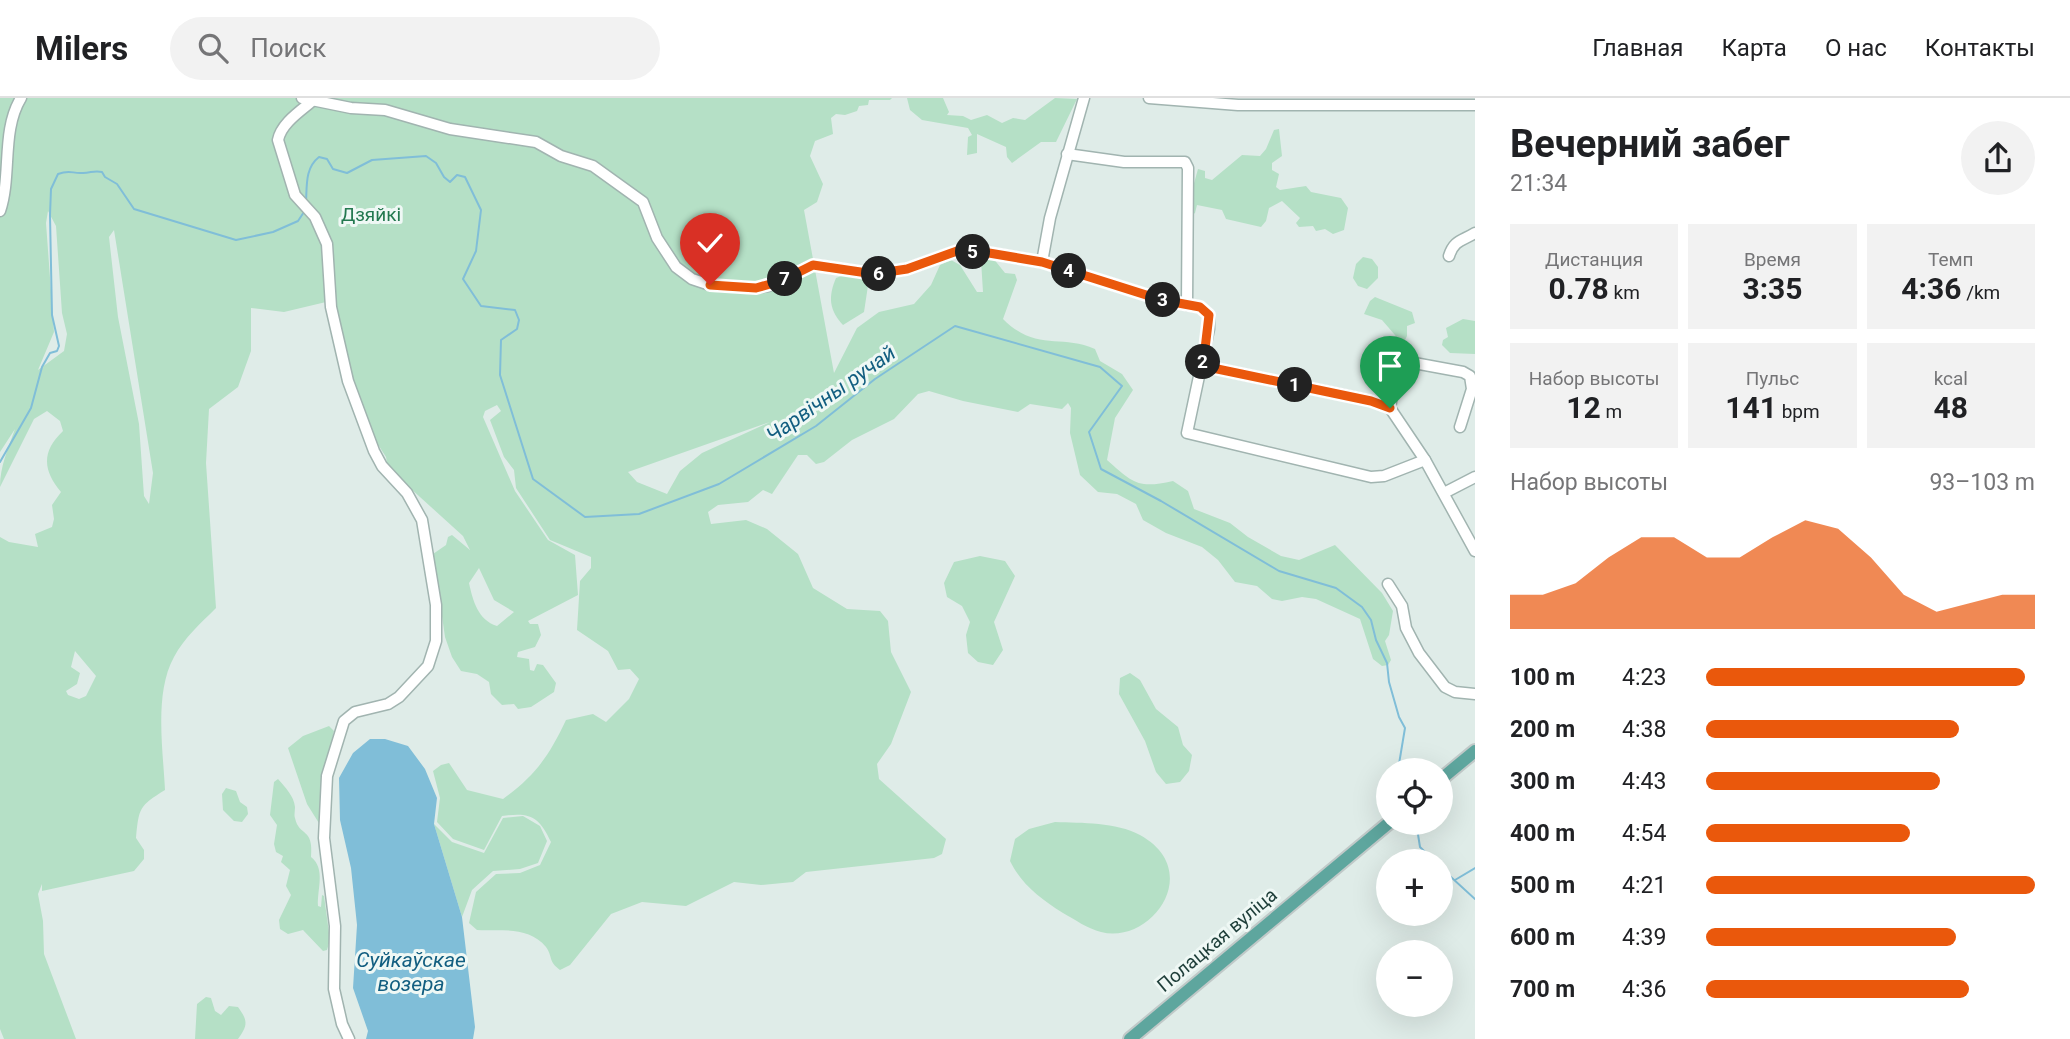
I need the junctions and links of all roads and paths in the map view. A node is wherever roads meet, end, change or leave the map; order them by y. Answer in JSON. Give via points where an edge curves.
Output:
{"nodes":[{"id":1,"x":21,"y":98,"type":"edge"},
{"id":2,"x":1084,"y":98,"type":"edge"},
{"id":3,"x":1149,"y":98,"type":"edge"},
{"id":4,"x":307,"y":100,"type":"edge"},
{"id":5,"x":1475,"y":106,"type":"edge"},
{"id":6,"x":1067,"y":154,"type":"junction"},
{"id":7,"x":0,"y":211,"type":"edge"},
{"id":8,"x":1475,"y":233,"type":"edge"},
{"id":9,"x":1449,"y":256,"type":"dead end"},
{"id":10,"x":1042,"y":262,"type":"junction"},
{"id":11,"x":1187,"y":305,"type":"junction"},
{"id":12,"x":1203,"y":366,"type":"junction"},
{"id":13,"x":1390,"y":408,"type":"junction"},
{"id":14,"x":1460,"y":427,"type":"dead end"},
{"id":15,"x":1425,"y":460,"type":"junction"},
{"id":16,"x":1475,"y":477,"type":"edge"},
{"id":17,"x":1444,"y":493,"type":"junction"},
{"id":18,"x":1475,"y":551,"type":"edge"},
{"id":19,"x":1388,"y":584,"type":"dead end"},
{"id":20,"x":1475,"y":694,"type":"edge"},
{"id":21,"x":1475,"y":751,"type":"edge"},
{"id":22,"x":1453,"y":769,"type":"edge"},
{"id":23,"x":1376,"y":833,"type":"edge"},
{"id":24,"x":349,"y":1039,"type":"edge"},
{"id":25,"x":1130,"y":1039,"type":"edge"}],
"edges":[{"from":1,"to":7,"type":"street","via":[[15,109]]},
{"from":2,"to":6,"type":"street"},
{"from":3,"to":5,"type":"street","via":[[1238,105]]},
{"from":4,"to":10,"type":"street","via":[[385,110],[450,130],[536,142],[593,166],[643,202],[657,238],[676,267],[710,285],[756,288],[813,265],[874,274],[907,269],[957,251]]},
{"from":4,"to":24,"type":"street","via":[[279,132],[278,140],[295,195],[315,217],[327,244],[331,307],[348,381],[374,452],[422,520],[436,605],[436,641],[428,666],[399,697],[355,712],[344,721],[327,776],[324,838],[335,926],[334,989]]},
{"from":6,"to":10,"type":"street"},
{"from":6,"to":11,"type":"street","via":[[1124,162],[1185,162]]},
{"from":8,"to":9,"type":"street","via":[[1459,239]]},
{"from":10,"to":11,"type":"street"},
{"from":11,"to":12,"type":"street","via":[[1200,307],[1209,315]]},
{"from":12,"to":13,"type":"street"},
{"from":12,"to":15,"type":"street","via":[[1187,433],[1371,477]]},
{"from":13,"to":14,"type":"street","via":[[1398,360],[1463,372],[1470,376],[1472,388]]},
{"from":13,"to":15,"type":"street"},
{"from":15,"to":17,"type":"street"},
{"from":16,"to":17,"type":"street"},
{"from":17,"to":18,"type":"street"},
{"from":19,"to":20,"type":"street","via":[[1402,606],[1406,628],[1419,653],[1455,692]]},
{"from":21,"to":22,"type":"main road"},
{"from":23,"to":25,"type":"main road","name":"Полацкая вуліца"}]}
